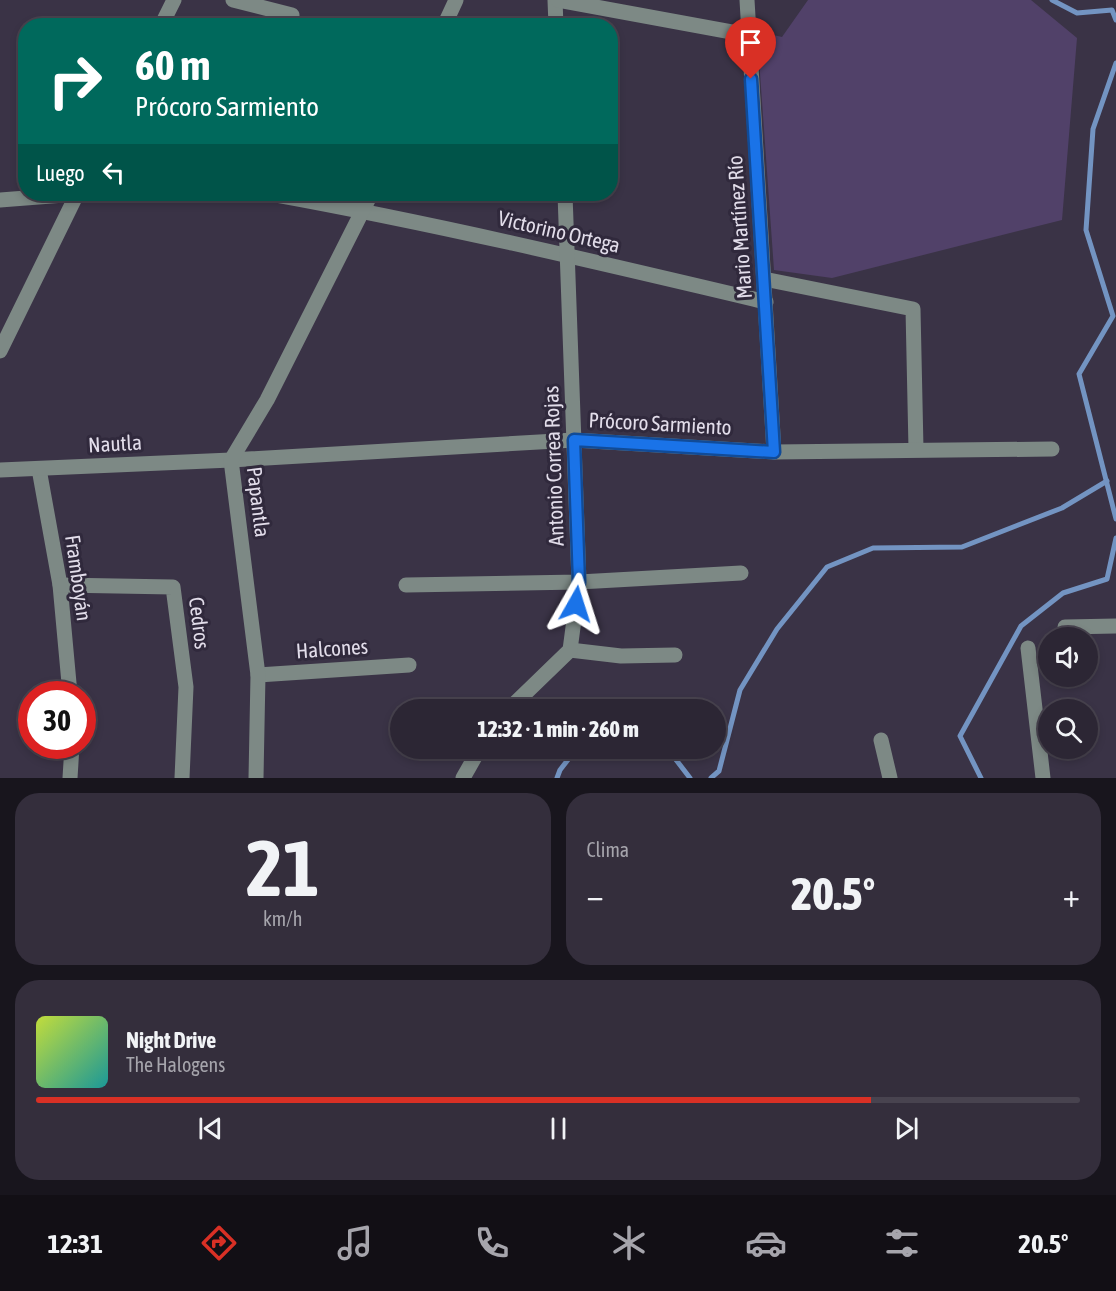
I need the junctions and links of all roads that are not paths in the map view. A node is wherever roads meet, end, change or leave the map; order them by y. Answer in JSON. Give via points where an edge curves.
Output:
{"nodes":[{"id":1,"x":174,"y":0,"type":"edge"},
{"id":2,"x":233,"y":0,"type":"edge"},
{"id":3,"x":456,"y":0,"type":"edge"},
{"id":4,"x":556,"y":0,"type":"edge"},
{"id":5,"x":747,"y":0,"type":"edge"},
{"id":6,"x":292,"y":15,"type":"dead end"},
{"id":7,"x":165,"y":18,"type":"edge"},
{"id":8,"x":448,"y":18,"type":"edge"},
{"id":9,"x":556,"y":18,"type":"edge"},
{"id":10,"x":748,"y":35,"type":"junction"},
{"id":11,"x":18,"y":199,"type":"edge"},
{"id":12,"x":0,"y":200,"type":"edge"},
{"id":13,"x":74,"y":201,"type":"edge"},
{"id":14,"x":312,"y":201,"type":"edge"},
{"id":15,"x":368,"y":201,"type":"edge"},
{"id":16,"x":566,"y":201,"type":"edge"},
{"id":17,"x":364,"y":210,"type":"junction"},
{"id":18,"x":569,"y":255,"type":"junction"},
{"id":19,"x":764,"y":279,"type":"junction"},
{"id":20,"x":766,"y":302,"type":"junction"},
{"id":21,"x":0,"y":351,"type":"edge"},
{"id":22,"x":574,"y":440,"type":"junction"},
{"id":23,"x":916,"y":449,"type":"junction"},
{"id":24,"x":1052,"y":449,"type":"dead end"},
{"id":25,"x":774,"y":452,"type":"junction"},
{"id":26,"x":231,"y":460,"type":"junction"},
{"id":27,"x":39,"y":469,"type":"junction"},
{"id":28,"x":0,"y":470,"type":"edge"},
{"id":29,"x":741,"y":573,"type":"dead end"},
{"id":30,"x":579,"y":582,"type":"junction"},
{"id":31,"x":60,"y":585,"type":"junction"},
{"id":32,"x":406,"y":585,"type":"dead end"},
{"id":33,"x":1116,"y":626,"type":"edge"},
{"id":34,"x":1065,"y":627,"type":"dead end"},
{"id":35,"x":1028,"y":648,"type":"dead end"},
{"id":36,"x":570,"y":650,"type":"junction"},
{"id":37,"x":675,"y":655,"type":"dead end"},
{"id":38,"x":409,"y":665,"type":"dead end"},
{"id":39,"x":258,"y":675,"type":"junction"},
{"id":40,"x":69,"y":681,"type":"edge"},
{"id":41,"x":519,"y":699,"type":"edge"},
{"id":42,"x":881,"y":740,"type":"dead end"},
{"id":43,"x":71,"y":759,"type":"edge"},
{"id":44,"x":474,"y":759,"type":"edge"},
{"id":45,"x":70,"y":778,"type":"edge"},
{"id":46,"x":182,"y":778,"type":"edge"},
{"id":47,"x":256,"y":778,"type":"edge"},
{"id":48,"x":464,"y":778,"type":"edge"},
{"id":49,"x":890,"y":778,"type":"edge"},
{"id":50,"x":1043,"y":778,"type":"edge"}],
"edges":[{"from":1,"to":7,"type":"street"},
{"from":2,"to":6,"type":"street"},
{"from":3,"to":8,"type":"street"},
{"from":4,"to":9,"type":"street"},
{"from":4,"to":10,"type":"street"},
{"from":5,"to":10,"type":"street","name":"Mario Martínez Río"},
{"from":10,"to":19,"type":"street","name":"Mario Martínez Río"},
{"from":11,"to":12,"type":"street"},
{"from":13,"to":21,"type":"street"},
{"from":14,"to":17,"type":"street","name":"Victorino Ortega"},
{"from":15,"to":17,"type":"street","name":"Papantla"},
{"from":16,"to":18,"type":"street","name":"Antonio Correa Rojas"},
{"from":17,"to":18,"type":"street","name":"Victorino Ortega"},
{"from":17,"to":26,"type":"street","name":"Papantla","via":[[267,400]]},
{"from":18,"to":20,"type":"street","name":"Victorino Ortega"},
{"from":18,"to":22,"type":"street","name":"Antonio Correa Rojas"},
{"from":19,"to":20,"type":"street","name":"Mario Martínez Río"},
{"from":19,"to":23,"type":"street","via":[[913,309]]},
{"from":20,"to":25,"type":"street","name":"Mario Martínez Río"},
{"from":22,"to":25,"type":"street","name":"Prócoro Sarmiento"},
{"from":22,"to":26,"type":"street","name":"Prócoro Sarmiento"},
{"from":22,"to":30,"type":"street","name":"Antonio Correa Rojas"},
{"from":23,"to":24,"type":"street","name":"Prócoro Sarmiento"},
{"from":23,"to":25,"type":"street","name":"Prócoro Sarmiento"},
{"from":26,"to":27,"type":"street","name":"Nautla"},
{"from":26,"to":39,"type":"street","name":"Papantla"},
{"from":27,"to":28,"type":"street","name":"Nautla"},
{"from":27,"to":31,"type":"street","name":"Framboyán"},
{"from":29,"to":30,"type":"street"},
{"from":30,"to":32,"type":"street"},
{"from":30,"to":36,"type":"street","name":"Antonio Correa Rojas"},
{"from":31,"to":40,"type":"street","name":"Framboyán"},
{"from":31,"to":46,"type":"street","name":"Cedros","via":[[173,587],[186,687]]},
{"from":33,"to":34,"type":"street"},
{"from":35,"to":50,"type":"street"},
{"from":36,"to":37,"type":"street","via":[[621,656]]},
{"from":36,"to":41,"type":"street"},
{"from":38,"to":39,"type":"street","name":"Halcones"},
{"from":39,"to":47,"type":"street","name":"Papantla"},
{"from":42,"to":49,"type":"street"},
{"from":43,"to":45,"type":"street"},
{"from":44,"to":48,"type":"street"}]}
